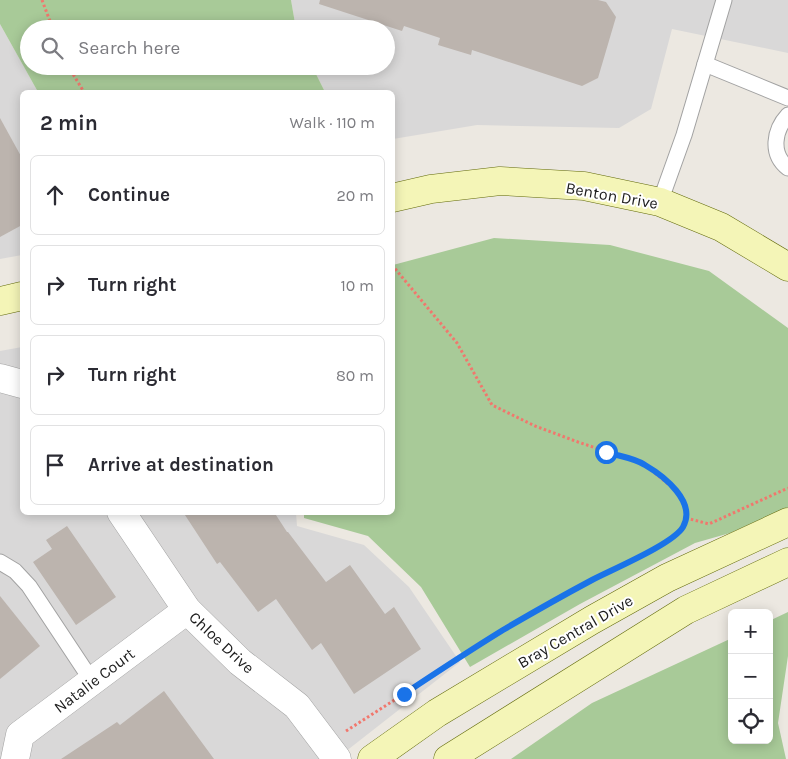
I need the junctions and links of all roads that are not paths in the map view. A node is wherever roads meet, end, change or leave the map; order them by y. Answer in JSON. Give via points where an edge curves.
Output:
{"nodes":[{"id":1,"x":724,"y":0,"type":"edge"},
{"id":2,"x":704,"y":64,"type":"junction"},
{"id":3,"x":788,"y":98,"type":"edge"},
{"id":4,"x":788,"y":114,"type":"edge"},
{"id":5,"x":788,"y":168,"type":"edge"},
{"id":6,"x":395,"y":197,"type":"edge"},
{"id":7,"x":660,"y":202,"type":"junction"},
{"id":8,"x":788,"y":267,"type":"edge"},
{"id":9,"x":20,"y":296,"type":"edge"},
{"id":10,"x":0,"y":301,"type":"edge"},
{"id":11,"x":0,"y":378,"type":"edge"},
{"id":12,"x":20,"y":383,"type":"edge"},
{"id":13,"x":123,"y":515,"type":"edge"},
{"id":14,"x":788,"y":522,"type":"edge"},
{"id":15,"x":0,"y":562,"type":"edge"},
{"id":16,"x":788,"y":562,"type":"edge"},
{"id":17,"x":187,"y":610,"type":"junction"},
{"id":18,"x":92,"y":681,"type":"junction"},
{"id":19,"x":332,"y":751,"type":"edge"},
{"id":20,"x":15,"y":759,"type":"edge"},
{"id":21,"x":372,"y":759,"type":"edge"},
{"id":22,"x":448,"y":759,"type":"edge"}],
"edges":[{"from":1,"to":2,"type":"lane"},
{"from":2,"to":3,"type":"lane"},
{"from":2,"to":7,"type":"lane","via":[[684,135]]},
{"from":4,"to":5,"type":"lane","via":[[776,133],[776,144],[778,156]]},
{"from":6,"to":7,"type":"street","name":"Benton Drive","via":[[431,189],[500,181],[584,186]]},
{"from":7,"to":8,"type":"street","name":"Benton Drive","via":[[721,227]]},
{"from":9,"to":10,"type":"street"},
{"from":11,"to":12,"type":"street"},
{"from":13,"to":17,"type":"street","name":"Chloe Drive"},
{"from":14,"to":21,"type":"street","name":"Bray Central Drive","via":[[667,578],[592,620],[437,713]]},
{"from":15,"to":18,"type":"lane","via":[[15,571],[29,586]]},
{"from":16,"to":22,"type":"street","via":[[686,610]]},
{"from":17,"to":18,"type":"street","name":"Natalie Court"},
{"from":17,"to":19,"type":"street","name":"Chloe Drive","via":[[240,662],[297,706]]},
{"from":18,"to":20,"type":"street","name":"Natalie Court","via":[[20,735]]}]}
